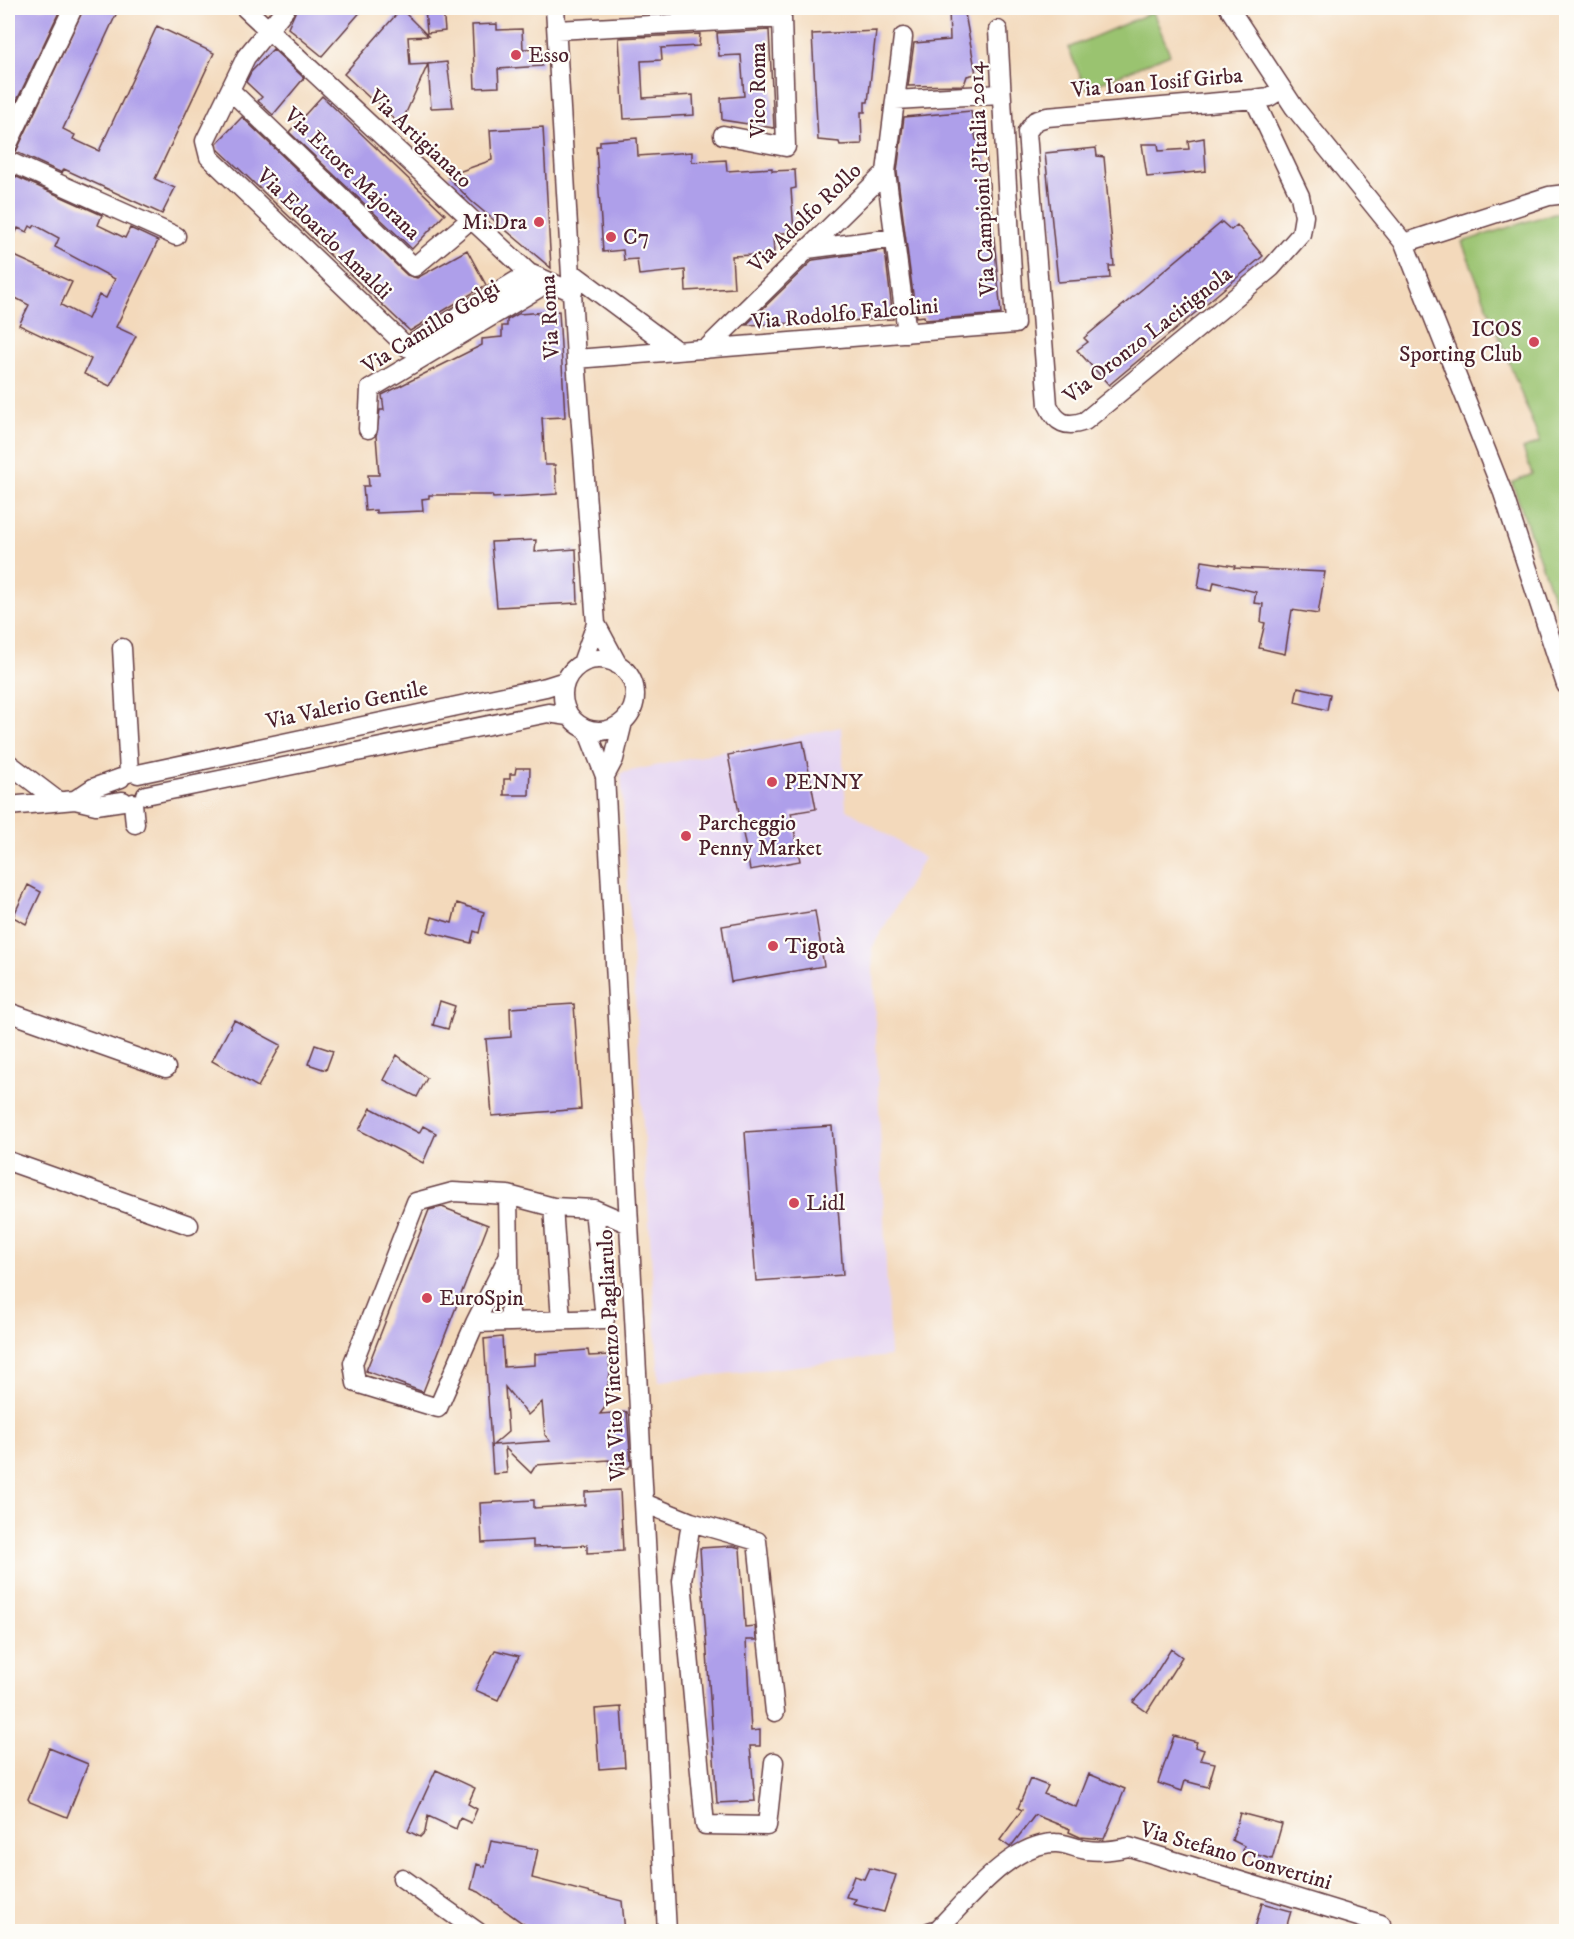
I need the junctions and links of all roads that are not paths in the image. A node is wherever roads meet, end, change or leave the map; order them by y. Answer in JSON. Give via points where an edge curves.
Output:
{"nodes":[{"id":1,"x":73,"y":8,"type":"edge"},
{"id":2,"x":245,"y":8,"type":"edge"},
{"id":3,"x":286,"y":8,"type":"edge"},
{"id":4,"x":555,"y":8,"type":"edge"},
{"id":5,"x":1229,"y":8,"type":"edge"},
{"id":6,"x":557,"y":30,"type":"junction"},
{"id":7,"x":998,"y":30,"type":"dead end"},
{"id":8,"x":269,"y":31,"type":"junction"},
{"id":9,"x":903,"y":37,"type":"dead end"},
{"id":10,"x":1282,"y":89,"type":"junction"},
{"id":11,"x":230,"y":90,"type":"junction"},
{"id":12,"x":1001,"y":94,"type":"junction"},
{"id":13,"x":1254,"y":99,"type":"junction"},
{"id":14,"x":895,"y":100,"type":"junction"},
{"id":15,"x":1035,"y":121,"type":"joint"},
{"id":16,"x":723,"y":135,"type":"dead end"},
{"id":17,"x":8,"y":144,"type":"edge"},
{"id":18,"x":8,"y":161,"type":"edge"},
{"id":19,"x":886,"y":172,"type":"junction"},
{"id":20,"x":1566,"y":194,"type":"edge"},
{"id":21,"x":471,"y":219,"type":"junction"},
{"id":22,"x":176,"y":236,"type":"dead end"},
{"id":23,"x":894,"y":238,"type":"junction"},
{"id":24,"x":1404,"y":243,"type":"junction"},
{"id":25,"x":807,"y":249,"type":"junction"},
{"id":26,"x":571,"y":272,"type":"junction"},
{"id":27,"x":529,"y":273,"type":"junction"},
{"id":28,"x":549,"y":282,"type":"junction"},
{"id":29,"x":573,"y":292,"type":"junction"},
{"id":30,"x":1015,"y":324,"type":"joint"},
{"id":31,"x":907,"y":333,"type":"junction"},
{"id":32,"x":706,"y":349,"type":"junction"},
{"id":33,"x":678,"y":351,"type":"junction"},
{"id":34,"x":576,"y":359,"type":"junction"},
{"id":35,"x":368,"y":429,"type":"dead end"},
{"id":36,"x":596,"y":624,"type":"junction"},
{"id":37,"x":122,"y":648,"type":"dead end"},
{"id":38,"x":582,"y":663,"type":"junction"},
{"id":39,"x":618,"y":665,"type":"junction"},
{"id":40,"x":565,"y":681,"type":"junction"},
{"id":41,"x":1566,"y":685,"type":"edge"},
{"id":42,"x":569,"y":716,"type":"junction"},
{"id":43,"x":623,"y":722,"type":"junction"},
{"id":44,"x":587,"y":730,"type":"junction"},
{"id":45,"x":8,"y":763,"type":"edge"},
{"id":46,"x":129,"y":775,"type":"junction"},
{"id":47,"x":605,"y":776,"type":"junction"},
{"id":48,"x":134,"y":800,"type":"junction"},
{"id":49,"x":67,"y":801,"type":"junction"},
{"id":50,"x":8,"y":806,"type":"edge"},
{"id":51,"x":135,"y":825,"type":"dead end"},
{"id":52,"x":8,"y":1012,"type":"edge"},
{"id":53,"x":166,"y":1068,"type":"dead end"},
{"id":54,"x":8,"y":1161,"type":"edge"},
{"id":55,"x":508,"y":1195,"type":"junction"},
{"id":56,"x":553,"y":1207,"type":"junction"},
{"id":57,"x":594,"y":1209,"type":"junction"},
{"id":58,"x":629,"y":1224,"type":"junction"},
{"id":59,"x":189,"y":1226,"type":"dead end"},
{"id":60,"x":509,"y":1256,"type":"junction"},
{"id":61,"x":561,"y":1320,"type":"junction"},
{"id":62,"x":605,"y":1320,"type":"junction"},
{"id":63,"x":510,"y":1322,"type":"junction"},
{"id":64,"x":475,"y":1323,"type":"junction"},
{"id":65,"x":635,"y":1327,"type":"junction"},
{"id":66,"x":644,"y":1503,"type":"junction"},
{"id":67,"x":691,"y":1522,"type":"junction"},
{"id":68,"x":775,"y":1712,"type":"dead end"},
{"id":69,"x":774,"y":1762,"type":"dead end"},
{"id":70,"x":402,"y":1878,"type":"dead end"},
{"id":71,"x":1381,"y":1924,"type":"dead end"},
{"id":72,"x":478,"y":1932,"type":"edge"},
{"id":73,"x":667,"y":1932,"type":"edge"},
{"id":74,"x":929,"y":1932,"type":"edge"}],
"edges":[{"from":1,"to":17,"type":"street"},
{"from":2,"to":8,"type":"street","name":"Via Artigianato"},
{"from":3,"to":8,"type":"street","name":"Via Edoardo Amaldi"},
{"from":4,"to":6,"type":"street","name":"Via Roma"},
{"from":5,"to":10,"type":"street"},
{"from":6,"to":16,"type":"street","name":"Vico Roma","via":[[782,18],[786,147]]},
{"from":6,"to":26,"type":"street","name":"Via Roma"},
{"from":7,"to":12,"type":"street","name":"Via Campioni d'Italia 2014"},
{"from":8,"to":11,"type":"street","name":"Via Edoardo Amaldi","via":[[246,57]]},
{"from":8,"to":21,"type":"street","name":"Via Artigianato"},
{"from":9,"to":14,"type":"street","name":"Via Adolfo Rollo"},
{"from":10,"to":13,"type":"street","name":"Via Ioan Iosif Girba","via":[[1269,97]]},
{"from":10,"to":24,"type":"street"},
{"from":11,"to":21,"type":"street","name":"Via Ettore Majorana","via":[[414,267]]},
{"from":11,"to":27,"type":"street","name":"Via Edoardo Amaldi","via":[[205,141],[209,157],[406,346]]},
{"from":12,"to":14,"type":"street"},
{"from":12,"to":30,"type":"street","name":"Via Campioni d'Italia 2014"},
{"from":13,"to":15,"type":"street","name":"Via Ioan Iosif Girba"},
{"from":13,"to":15,"type":"street","name":"Via Oronzo Lacirignola","via":[[1300,196],[1304,216],[1301,234],[1271,268],[1085,421],[1073,425],[1062,424],[1048,405],[1027,132]]},
{"from":14,"to":19,"type":"street","name":"Via Adolfo Rollo"},
{"from":18,"to":22,"type":"street"},
{"from":19,"to":23,"type":"street"},
{"from":19,"to":25,"type":"street","name":"Via Adolfo Rollo"},
{"from":20,"to":24,"type":"street"},
{"from":21,"to":27,"type":"street","name":"Via Artigianato"},
{"from":23,"to":25,"type":"street"},
{"from":23,"to":31,"type":"street"},
{"from":24,"to":41,"type":"street","via":[[1503,493]]},
{"from":25,"to":32,"type":"street","name":"Via Adolfo Rollo"},
{"from":26,"to":29,"type":"street","name":"Via Roma"},
{"from":26,"to":33,"type":"street"},
{"from":27,"to":28,"type":"street","name":"Via Artigianato"},
{"from":28,"to":29,"type":"street","name":"Via Artigianato"},
{"from":28,"to":35,"type":"street","name":"Via Camillo Golgi","via":[[370,388]]},
{"from":29,"to":34,"type":"street","name":"Via Roma"},
{"from":30,"to":31,"type":"street","name":"Via Rodolfo Falcolini"},
{"from":31,"to":32,"type":"street","name":"Via Rodolfo Falcolini"},
{"from":32,"to":33,"type":"street","name":"Via Rodolfo Falcolini"},
{"from":33,"to":34,"type":"street","name":"Via Rodolfo Falcolini"},
{"from":34,"to":36,"type":"street","name":"Via Roma"},
{"from":36,"to":38,"type":"street","name":"Via Roma"},
{"from":36,"to":39,"type":"street","name":"Via Roma"},
{"from":37,"to":46,"type":"street"},
{"from":38,"to":39,"type":"street","via":[[594,659]]},
{"from":38,"to":40,"type":"street"},
{"from":39,"to":43,"type":"street","via":[[633,684],[635,695]]},
{"from":40,"to":42,"type":"street","via":[[562,693]]},
{"from":40,"to":46,"type":"street","name":"Via Valerio Gentile"},
{"from":42,"to":44,"type":"street"},
{"from":42,"to":48,"type":"street","name":"Via Valerio Gentile","via":[[548,713]]},
{"from":43,"to":44,"type":"street","via":[[609,730]]},
{"from":43,"to":47,"type":"street","name":"Via Vito Vincenzo Pagliarulo","via":[[614,759]]},
{"from":44,"to":47,"type":"street","name":"Via Vito Vincenzo Pagliarulo"},
{"from":45,"to":49,"type":"street"},
{"from":46,"to":48,"type":"street","via":[[117,788]]},
{"from":46,"to":48,"type":"street","via":[[146,781]]},
{"from":46,"to":49,"type":"street","name":"Via Valerio Gentile"},
{"from":47,"to":58,"type":"street","name":"Via Vito Vincenzo Pagliarulo"},
{"from":48,"to":49,"type":"street","name":"Via Valerio Gentile","via":[[96,805]]},
{"from":48,"to":51,"type":"street"},
{"from":49,"to":50,"type":"street","name":"Via Valerio Gentile"},
{"from":52,"to":53,"type":"street"},
{"from":54,"to":59,"type":"street"},
{"from":55,"to":56,"type":"street"},
{"from":55,"to":60,"type":"street"},
{"from":55,"to":64,"type":"street","via":[[453,1192],[417,1202],[353,1363],[357,1383],[438,1408]]},
{"from":56,"to":57,"type":"street"},
{"from":56,"to":61,"type":"street"},
{"from":57,"to":58,"type":"street"},
{"from":57,"to":62,"type":"street"},
{"from":58,"to":65,"type":"street","name":"Via Vito Vincenzo Pagliarulo"},
{"from":60,"to":63,"type":"street"},
{"from":60,"to":64,"type":"street"},
{"from":61,"to":62,"type":"street"},
{"from":61,"to":63,"type":"street"},
{"from":62,"to":65,"type":"street","via":[[613,1327]]},
{"from":63,"to":64,"type":"street"},
{"from":65,"to":66,"type":"street","name":"Via Vito Vincenzo Pagliarulo"},
{"from":66,"to":67,"type":"street"},
{"from":66,"to":73,"type":"street","name":"Via Vito Vincenzo Pagliarulo"},
{"from":67,"to":68,"type":"street","via":[[757,1541]]},
{"from":67,"to":69,"type":"street","via":[[682,1581],[705,1825],[767,1826]]},
{"from":70,"to":72,"type":"street"},
{"from":71,"to":74,"type":"street","name":"Via Stefano Convertini","via":[[1129,1847],[1086,1850],[1056,1843],[1032,1846],[1006,1862],[938,1929]]}]}
